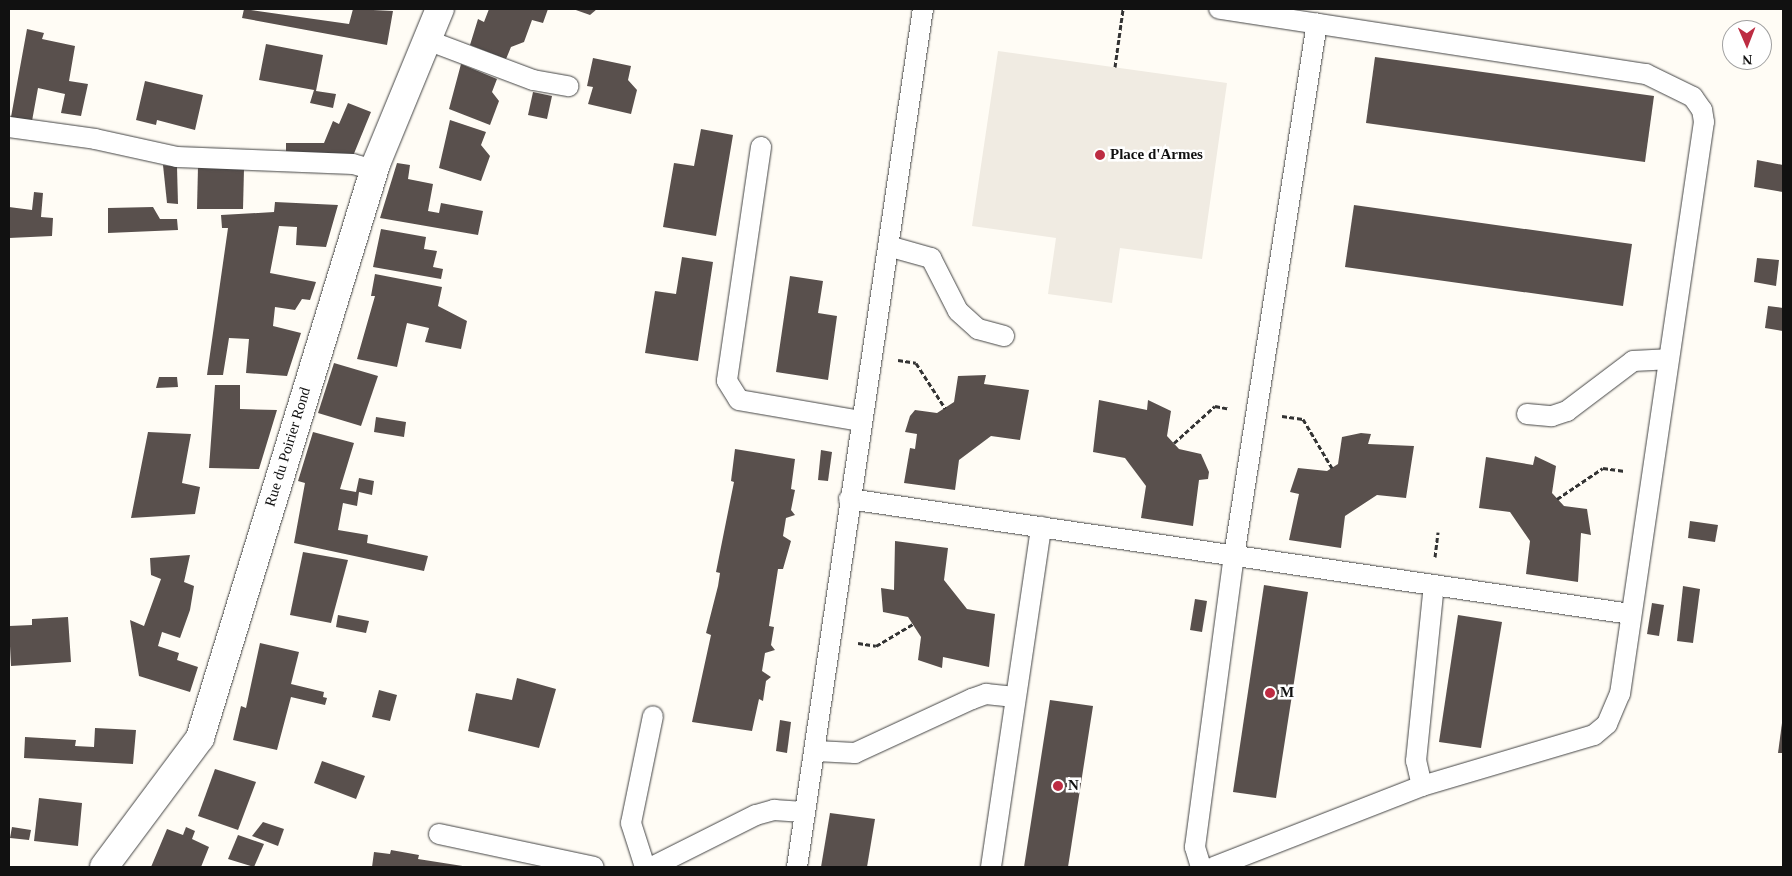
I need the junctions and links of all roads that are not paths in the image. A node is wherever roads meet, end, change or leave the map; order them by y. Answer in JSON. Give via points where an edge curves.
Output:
{"nodes":[{"id":1,"x":440,"y":9,"type":"edge"},
{"id":2,"x":923,"y":9,"type":"edge"},
{"id":3,"x":1219,"y":9,"type":"edge"},
{"id":4,"x":1317,"y":24,"type":"junction"},
{"id":5,"x":428,"y":40,"type":"junction"},
{"id":6,"x":568,"y":86,"type":"dead end"},
{"id":7,"x":9,"y":127,"type":"edge"},
{"id":8,"x":761,"y":147,"type":"dead end"},
{"id":9,"x":374,"y":170,"type":"junction"},
{"id":10,"x":888,"y":246,"type":"junction"},
{"id":11,"x":1004,"y":336,"type":"dead end"},
{"id":12,"x":1667,"y":359,"type":"junction"},
{"id":13,"x":1527,"y":414,"type":"dead end"},
{"id":14,"x":860,"y":421,"type":"junction"},
{"id":15,"x":850,"y":499,"type":"junction"},
{"id":16,"x":1041,"y":527,"type":"junction"},
{"id":17,"x":1234,"y":556,"type":"junction"},
{"id":18,"x":1434,"y":585,"type":"junction"},
{"id":19,"x":1632,"y":614,"type":"junction"},
{"id":20,"x":1015,"y":697,"type":"junction"},
{"id":21,"x":653,"y":716,"type":"dead end"},
{"id":22,"x":816,"y":751,"type":"junction"},
{"id":23,"x":1422,"y":786,"type":"junction"},
{"id":24,"x":804,"y":812,"type":"junction"},
{"id":25,"x":439,"y":834,"type":"dead end"},
{"id":26,"x":104,"y":867,"type":"edge"},
{"id":27,"x":594,"y":867,"type":"edge"},
{"id":28,"x":645,"y":867,"type":"edge"},
{"id":29,"x":652,"y":867,"type":"edge"},
{"id":30,"x":797,"y":867,"type":"edge"},
{"id":31,"x":991,"y":867,"type":"edge"},
{"id":32,"x":1201,"y":867,"type":"edge"},
{"id":33,"x":1214,"y":867,"type":"edge"}],
"edges":[{"from":1,"to":5,"type":"street","name":"Rue du Poirier Rond"},
{"from":2,"to":10,"type":"lane"},
{"from":3,"to":4,"type":"lane"},
{"from":4,"to":12,"type":"lane","via":[[1646,74],[1693,97],[1702,110],[1704,122]]},
{"from":4,"to":17,"type":"lane"},
{"from":5,"to":6,"type":"lane","via":[[533,80]]},
{"from":5,"to":9,"type":"street","name":"Rue du Poirier Rond"},
{"from":7,"to":9,"type":"lane","via":[[177,157],[353,164]]},
{"from":8,"to":14,"type":"lane","via":[[727,381],[740,400]]},
{"from":9,"to":26,"type":"street","name":"Rue du Poirier Rond","via":[[200,738]]},
{"from":10,"to":11,"type":"lane","via":[[931,258],[958,311],[978,329]]},
{"from":10,"to":14,"type":"lane"},
{"from":12,"to":13,"type":"lane","via":[[1633,361],[1567,411],[1552,416]]},
{"from":12,"to":19,"type":"lane"},
{"from":14,"to":15,"type":"lane"},
{"from":15,"to":16,"type":"lane"},
{"from":15,"to":22,"type":"lane"},
{"from":16,"to":17,"type":"lane"},
{"from":16,"to":20,"type":"lane"},
{"from":17,"to":18,"type":"lane"},
{"from":17,"to":32,"type":"lane","via":[[1195,847]]},
{"from":18,"to":19,"type":"lane"},
{"from":18,"to":23,"type":"lane","via":[[1416,761]]},
{"from":19,"to":23,"type":"lane","via":[[1616,710],[1594,735]]},
{"from":20,"to":22,"type":"lane","via":[[986,694],[855,753]]},
{"from":20,"to":31,"type":"lane"},
{"from":21,"to":28,"type":"lane","via":[[631,823]]},
{"from":22,"to":24,"type":"lane"},
{"from":23,"to":33,"type":"lane"},
{"from":24,"to":29,"type":"lane","via":[[774,810],[756,815]]},
{"from":24,"to":30,"type":"lane"},
{"from":25,"to":27,"type":"lane"}]}
